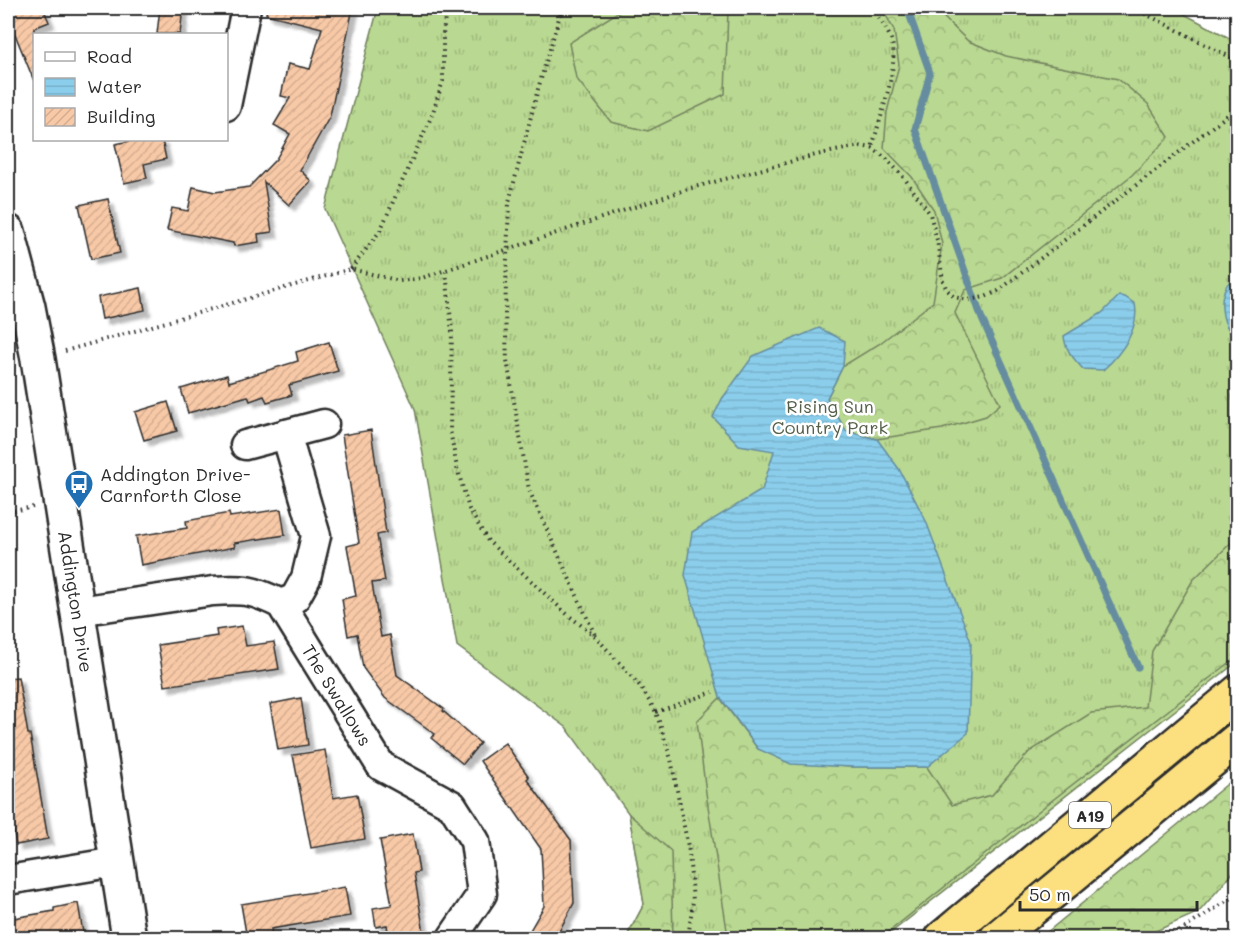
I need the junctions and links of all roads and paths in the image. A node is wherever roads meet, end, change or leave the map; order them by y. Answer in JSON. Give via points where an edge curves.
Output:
{"nodes":[{"id":1,"x":246,"y":8,"type":"edge"},
{"id":2,"x":446,"y":8,"type":"edge"},
{"id":3,"x":562,"y":8,"type":"edge"},
{"id":4,"x":872,"y":8,"type":"edge"},
{"id":5,"x":1134,"y":8,"type":"edge"},
{"id":6,"x":1238,"y":62,"type":"edge"},
{"id":7,"x":228,"y":96,"type":"edge"},
{"id":8,"x":1238,"y":107,"type":"edge"},
{"id":9,"x":872,"y":148,"type":"junction"},
{"id":10,"x":10,"y":248,"type":"edge"},
{"id":11,"x":507,"y":249,"type":"junction"},
{"id":12,"x":351,"y":268,"type":"junction"},
{"id":13,"x":446,"y":271,"type":"junction"},
{"id":14,"x":38,"y":359,"type":"junction"},
{"id":15,"x":324,"y":424,"type":"dead end"},
{"id":16,"x":286,"y":434,"type":"junction"},
{"id":17,"x":245,"y":445,"type":"dead end"},
{"id":18,"x":281,"y":604,"type":"junction"},
{"id":19,"x":78,"y":611,"type":"junction"},
{"id":20,"x":596,"y":636,"type":"junction"},
{"id":21,"x":713,"y":692,"type":"dead end"},
{"id":22,"x":1238,"y":692,"type":"edge"},
{"id":23,"x":656,"y":712,"type":"junction"},
{"id":24,"x":1238,"y":739,"type":"edge"},
{"id":25,"x":116,"y":862,"type":"junction"},
{"id":26,"x":8,"y":880,"type":"edge"},
{"id":27,"x":1238,"y":894,"type":"edge"},
{"id":28,"x":129,"y":939,"type":"edge"},
{"id":29,"x":452,"y":939,"type":"edge"},
{"id":30,"x":688,"y":939,"type":"edge"},
{"id":31,"x":942,"y":939,"type":"edge"},
{"id":32,"x":997,"y":939,"type":"edge"},
{"id":33,"x":1169,"y":939,"type":"edge"}],
"edges":[{"from":1,"to":7,"type":"street"},
{"from":2,"to":12,"type":"path","via":[[443,81],[432,114],[380,231]]},
{"from":3,"to":11,"type":"path","via":[[509,202]]},
{"from":4,"to":9,"type":"path","via":[[886,27],[893,47],[893,66]]},
{"from":5,"to":6,"type":"path"},
{"from":8,"to":9,"type":"path","via":[[1006,286],[985,297],[968,300],[954,297],[943,281],[930,214],[905,179]]},
{"from":9,"to":11,"type":"path","via":[[860,146],[816,155],[691,188]]},
{"from":10,"to":14,"type":"street","name":"Addington Drive"},
{"from":11,"to":13,"type":"path"},
{"from":11,"to":20,"type":"path","via":[[507,360],[529,490]]},
{"from":12,"to":13,"type":"path","via":[[400,281]]},
{"from":12,"to":14,"type":"path"},
{"from":13,"to":20,"type":"path","via":[[452,332],[450,430],[468,509],[488,542]]},
{"from":14,"to":19,"type":"street","name":"Addington Drive"},
{"from":15,"to":16,"type":"street"},
{"from":16,"to":17,"type":"street"},
{"from":16,"to":18,"type":"street","via":[[316,536],[306,578],[295,598]]},
{"from":18,"to":19,"type":"street","via":[[256,592],[236,590]]},
{"from":18,"to":29,"type":"street","name":"The Swallows","via":[[381,766],[452,805],[475,841],[482,894]]},
{"from":19,"to":25,"type":"street","name":"Addington Drive"},
{"from":20,"to":23,"type":"path","via":[[640,686]]},
{"from":21,"to":23,"type":"path"},
{"from":22,"to":31,"type":"highway","number":"A19"},
{"from":23,"to":30,"type":"path","via":[[671,759],[689,852],[693,901]]},
{"from":24,"to":32,"type":"highway","number":"A19"},
{"from":25,"to":26,"type":"street"},
{"from":25,"to":28,"type":"street","name":"Addington Drive"},
{"from":27,"to":33,"type":"path"}]}
